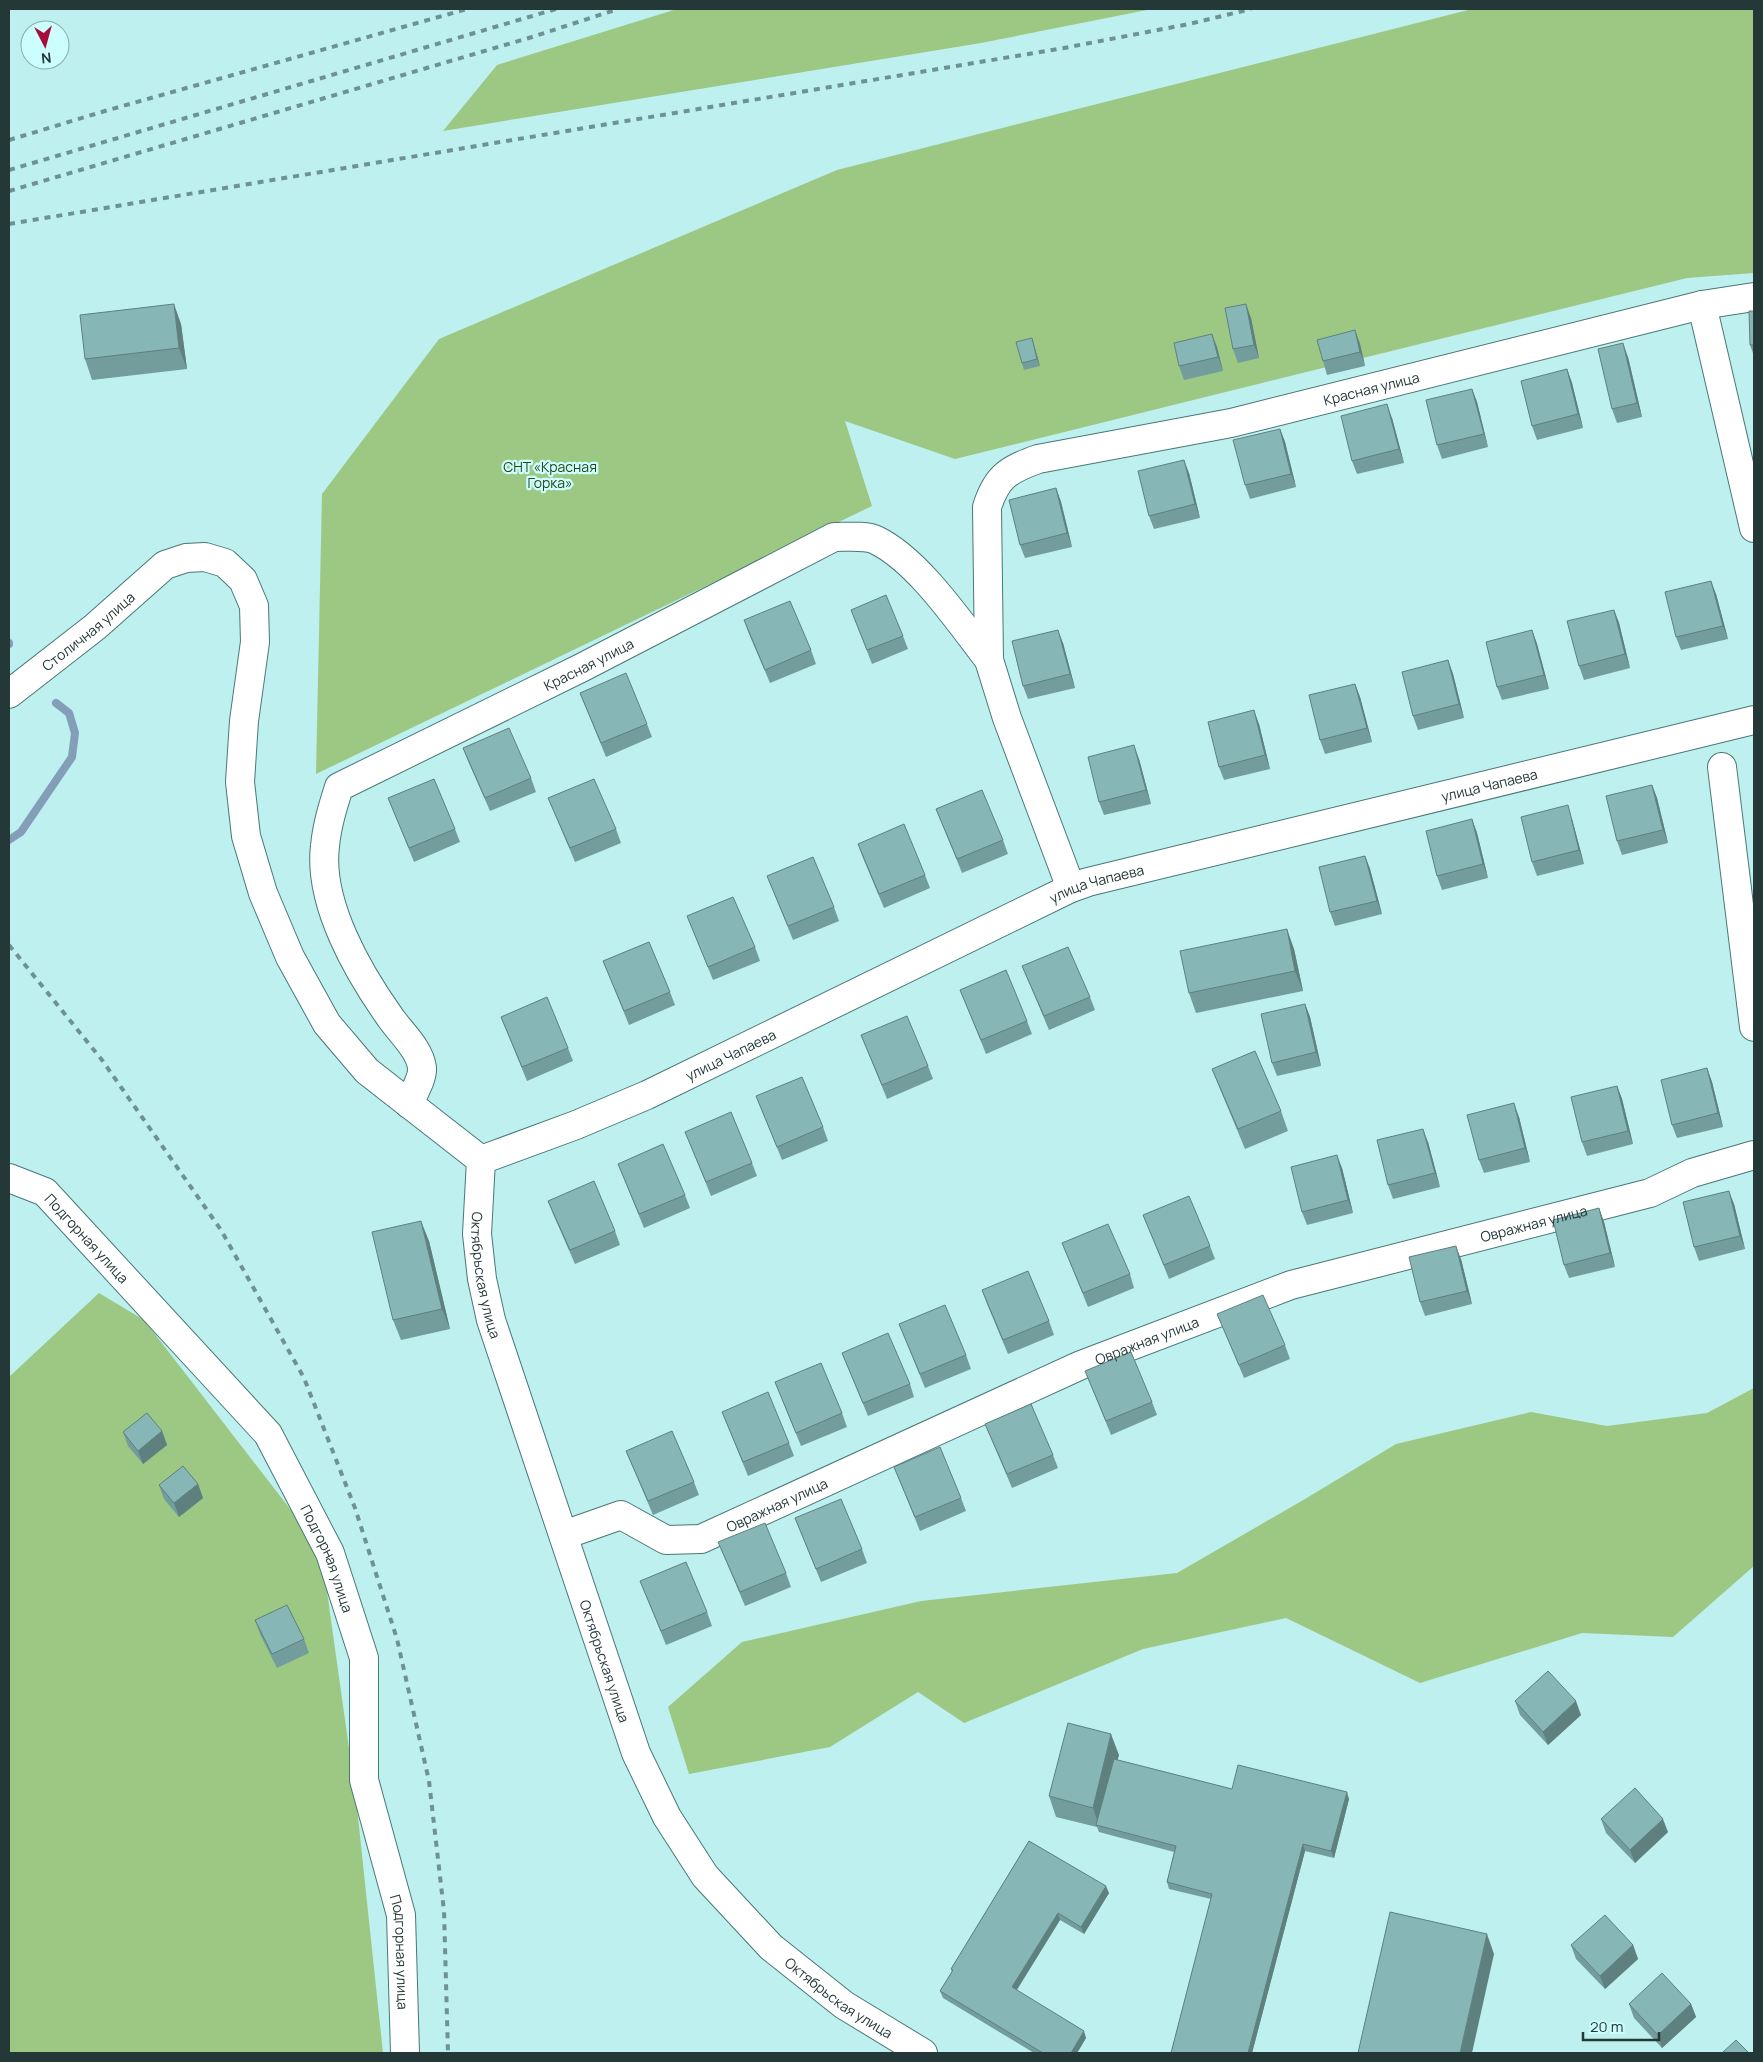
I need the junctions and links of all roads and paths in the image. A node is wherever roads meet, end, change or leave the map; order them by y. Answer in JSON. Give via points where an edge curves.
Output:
{"nodes":[{"id":1,"x":1754,"y":297,"type":"edge"},
{"id":2,"x":1702,"y":305,"type":"junction"},
{"id":3,"x":1754,"y":528,"type":"edge"},
{"id":4,"x":989,"y":660,"type":"junction"},
{"id":5,"x":9,"y":694,"type":"edge"},
{"id":6,"x":1754,"y":720,"type":"edge"},
{"id":7,"x":1722,"y":767,"type":"dead end"},
{"id":8,"x":1071,"y":888,"type":"junction"},
{"id":9,"x":1754,"y":1027,"type":"edge"},
{"id":10,"x":409,"y":1104,"type":"junction"},
{"id":11,"x":1754,"y":1155,"type":"edge"},
{"id":12,"x":481,"y":1160,"type":"junction"},
{"id":13,"x":9,"y":1178,"type":"edge"},
{"id":14,"x":564,"y":1535,"type":"junction"},
{"id":15,"x":404,"y":2053,"type":"edge"},
{"id":16,"x":923,"y":2053,"type":"edge"}],
"edges":[{"from":1,"to":2,"type":"street","name":"Красная улица"},
{"from":2,"to":3,"type":"street"},
{"from":2,"to":4,"type":"street","name":"Красная улица","via":[[1231,423],[1038,459],[1014,468],[994,486],[987,507]]},
{"from":4,"to":8,"type":"street","via":[[1006,718]]},
{"from":4,"to":10,"type":"street","name":"Красная улица","via":[[930,586],[897,553],[875,539],[834,536],[581,668],[339,787],[324,848],[327,886],[344,937],[367,984],[417,1053],[422,1069]]},
{"from":5,"to":10,"type":"street","name":"Столичная улица","via":[[95,627],[165,565],[186,558],[206,557],[225,563],[243,580],[254,606],[255,642],[244,721],[240,782],[246,836],[263,893],[290,957],[327,1024],[367,1070]]},
{"from":6,"to":8,"type":"street","name":"улица Чапаева"},
{"from":7,"to":9,"type":"street"},
{"from":8,"to":12,"type":"street","name":"улица Чапаева","via":[[647,1095]]},
{"from":10,"to":12,"type":"street"},
{"from":11,"to":14,"type":"street","name":"Овражная улица","via":[[1692,1173],[1650,1192],[1291,1285],[1081,1366],[702,1539],[666,1540],[621,1515]]},
{"from":12,"to":14,"type":"street","name":"Октябрьская улица","via":[[477,1234],[491,1320]]},
{"from":13,"to":15,"type":"street","name":"Подгорная улица","via":[[45,1192],[268,1434],[330,1553],[364,1658],[364,1780],[401,1915]]},
{"from":14,"to":16,"type":"street","name":"Октябрьская улица","via":[[636,1753],[668,1817],[705,1876],[771,1947],[844,2005]]}]}
